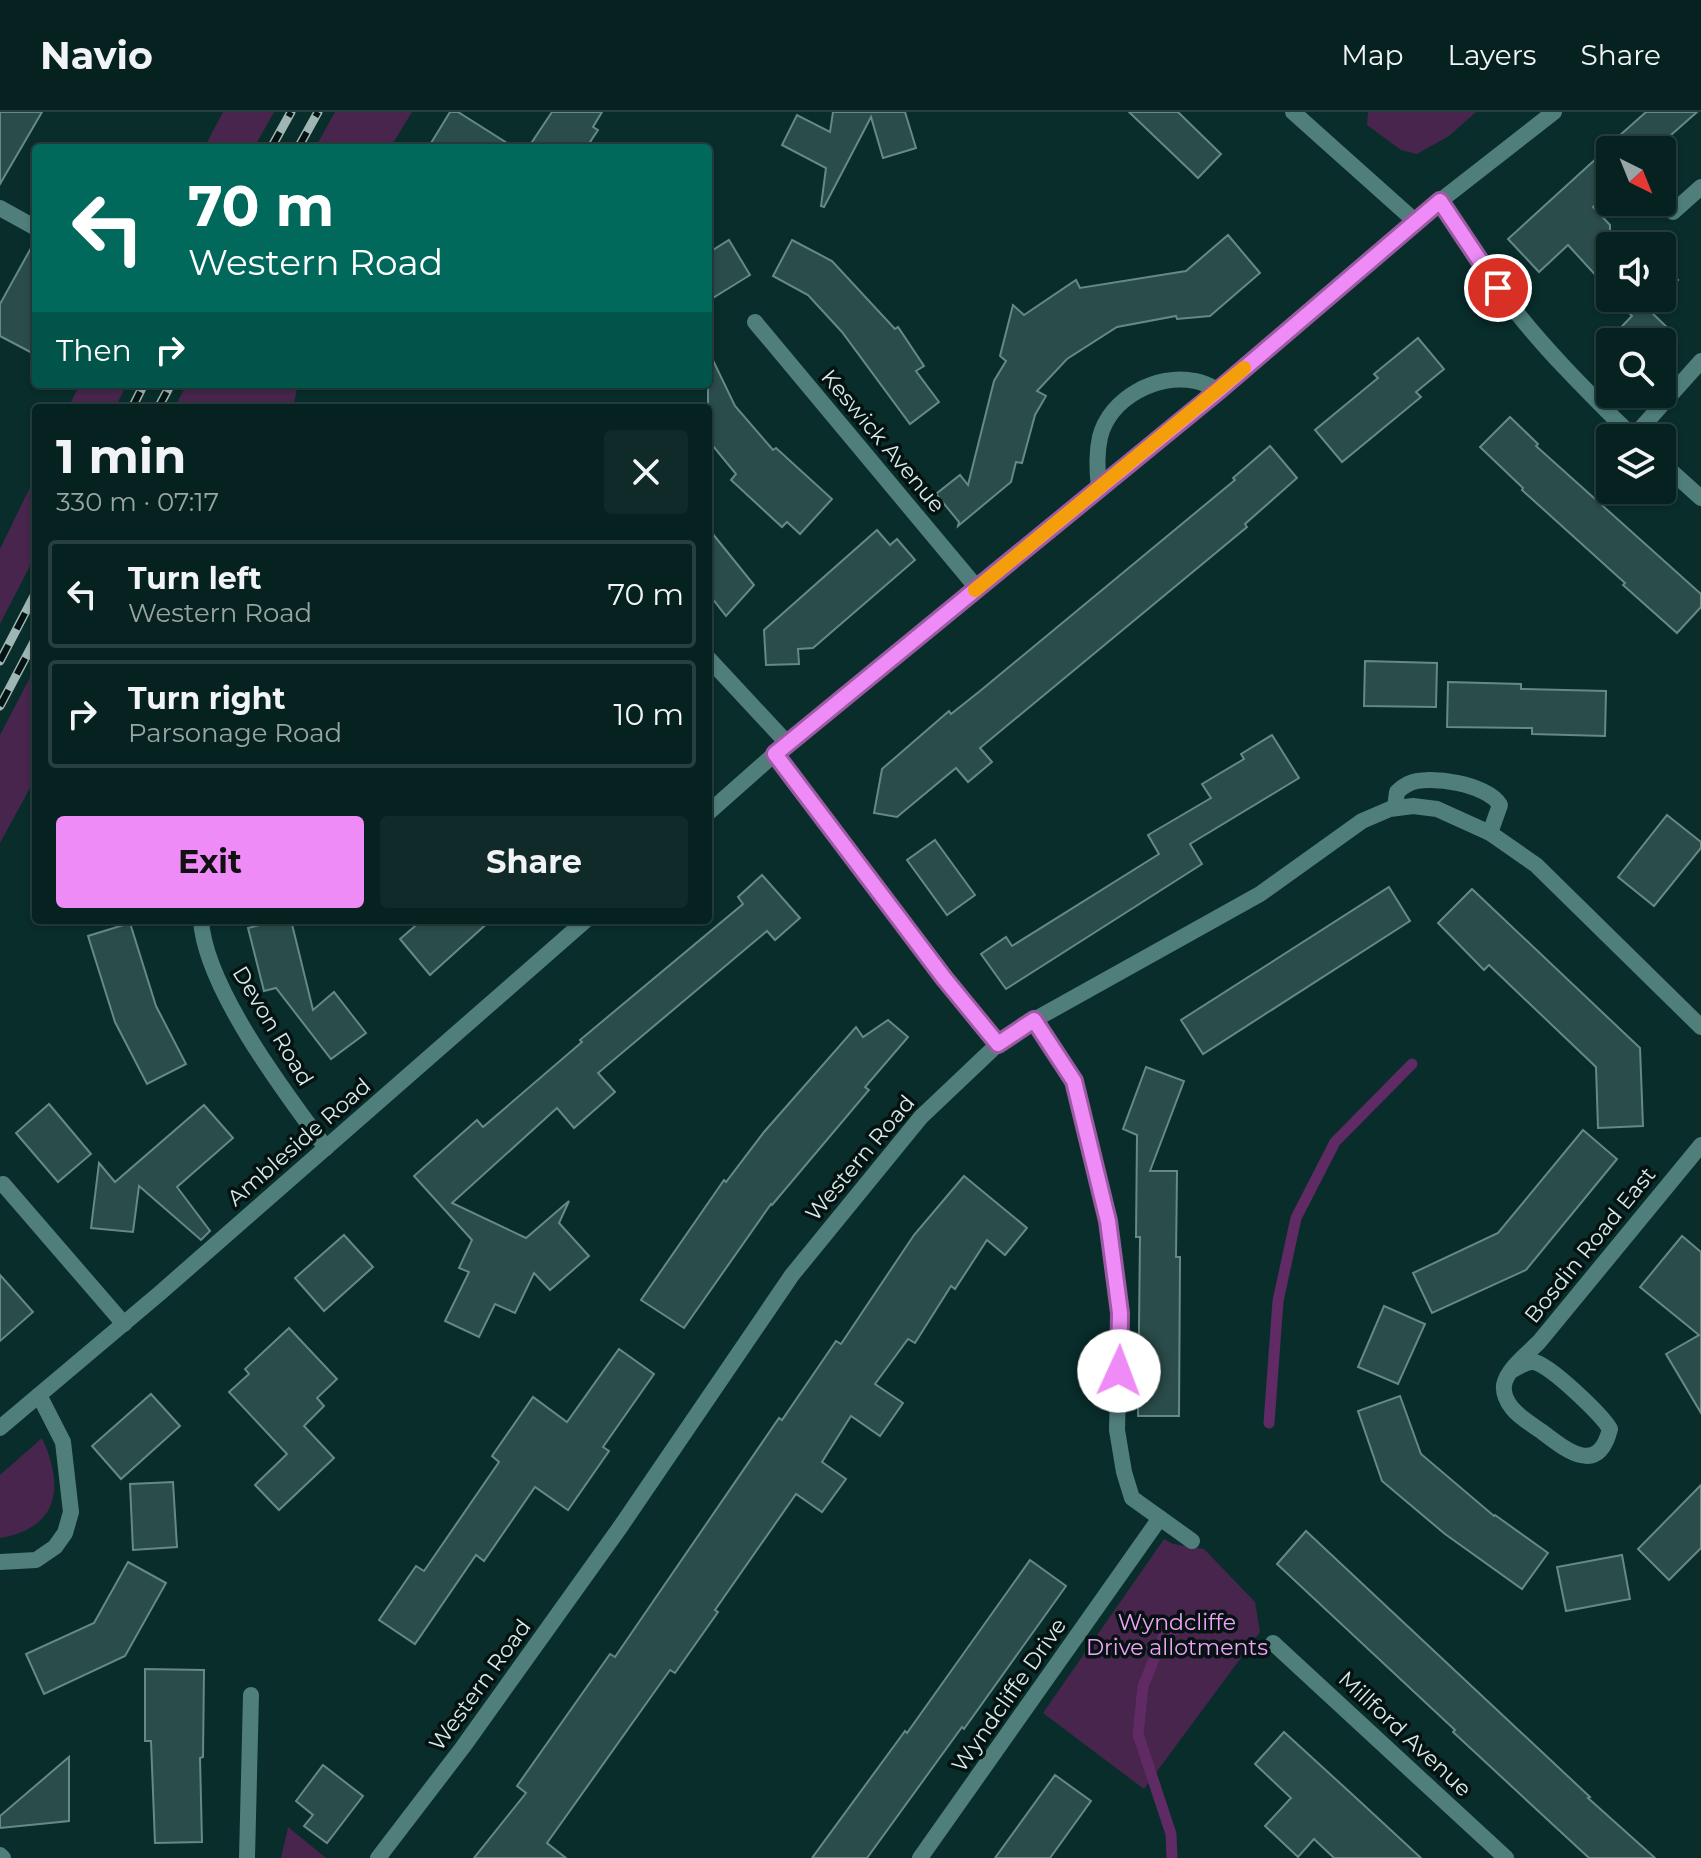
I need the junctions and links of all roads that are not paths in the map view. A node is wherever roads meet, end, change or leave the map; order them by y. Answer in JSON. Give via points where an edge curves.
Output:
{"nodes":[{"id":1,"x":1293,"y":112,"type":"edge"},
{"id":2,"x":1554,"y":112,"type":"edge"},
{"id":3,"x":1699,"y":192,"type":"edge"},
{"id":4,"x":1440,"y":201,"type":"junction"},
{"id":5,"x":0,"y":208,"type":"edge"},
{"id":6,"x":1676,"y":210,"type":"edge"},
{"id":7,"x":1416,"y":222,"type":"junction"},
{"id":8,"x":32,"y":226,"type":"edge"},
{"id":9,"x":755,"y":322,"type":"dead end"},
{"id":10,"x":1701,"y":361,"type":"edge"},
{"id":11,"x":1219,"y":390,"type":"junction"},
{"id":12,"x":1621,"y":424,"type":"edge"},
{"id":13,"x":1646,"y":424,"type":"edge"},
{"id":14,"x":1676,"y":476,"type":"edge"},
{"id":15,"x":1099,"y":488,"type":"junction"},
{"id":16,"x":1701,"y":498,"type":"edge"},
{"id":17,"x":977,"y":588,"type":"junction"},
{"id":18,"x":712,"y":663,"type":"edge"},
{"id":19,"x":781,"y":749,"type":"junction"},
{"id":20,"x":1395,"y":808,"type":"junction"},
{"id":21,"x":712,"y":809,"type":"edge"},
{"id":22,"x":1490,"y":833,"type":"junction"},
{"id":23,"x":202,"y":924,"type":"edge"},
{"id":24,"x":581,"y":924,"type":"edge"},
{"id":25,"x":1034,"y":1020,"type":"junction"},
{"id":26,"x":1701,"y":1027,"type":"edge"},
{"id":27,"x":998,"y":1044,"type":"junction"},
{"id":28,"x":1701,"y":1145,"type":"edge"},
{"id":29,"x":326,"y":1148,"type":"junction"},
{"id":30,"x":3,"y":1184,"type":"dead end"},
{"id":31,"x":124,"y":1324,"type":"junction"},
{"id":32,"x":1511,"y":1371,"type":"junction"},
{"id":33,"x":39,"y":1395,"type":"junction"},
{"id":34,"x":0,"y":1428,"type":"edge"},
{"id":35,"x":1160,"y":1518,"type":"junction"},
{"id":36,"x":1192,"y":1541,"type":"dead end"},
{"id":37,"x":0,"y":1562,"type":"edge"},
{"id":38,"x":1273,"y":1643,"type":"dead end"},
{"id":39,"x":251,"y":1695,"type":"dead end"},
{"id":40,"x":247,"y":1858,"type":"edge"},
{"id":41,"x":378,"y":1858,"type":"edge"},
{"id":42,"x":920,"y":1858,"type":"edge"},
{"id":43,"x":1506,"y":1858,"type":"edge"}],
"edges":[{"from":1,"to":7,"type":"street"},
{"from":2,"to":4,"type":"street"},
{"from":3,"to":6,"type":"street"},
{"from":4,"to":7,"type":"street"},
{"from":4,"to":12,"type":"street","via":[[1514,310]]},
{"from":5,"to":8,"type":"street"},
{"from":7,"to":11,"type":"street"},
{"from":9,"to":17,"type":"street","name":"Keswick Avenue"},
{"from":10,"to":13,"type":"street"},
{"from":11,"to":15,"type":"street"},
{"from":11,"to":15,"type":"street","via":[[1196,381],[1170,380],[1151,383],[1125,400],[1101,434]]},
{"from":14,"to":16,"type":"street"},
{"from":15,"to":17,"type":"street"},
{"from":17,"to":19,"type":"street"},
{"from":18,"to":19,"type":"street"},
{"from":19,"to":21,"type":"street"},
{"from":19,"to":27,"type":"street","via":[[944,978]]},
{"from":20,"to":22,"type":"street","name":"Western Road","via":[[1437,809]]},
{"from":20,"to":22,"type":"street","via":[[1397,792],[1409,783],[1437,779],[1473,787],[1500,805]]},
{"from":20,"to":25,"type":"street","name":"Western Road","via":[[1362,821],[1260,894]]},
{"from":22,"to":26,"type":"street","name":"Western Road","via":[[1536,865]]},
{"from":23,"to":29,"type":"street","name":"Devon Road","via":[[213,970],[235,1014]]},
{"from":24,"to":29,"type":"street","name":"Ambleside Road"},
{"from":25,"to":27,"type":"street","name":"Western Road"},
{"from":25,"to":35,"type":"street","via":[[1074,1081],[1108,1221],[1120,1313],[1117,1430],[1124,1472],[1132,1498]]},
{"from":27,"to":41,"type":"street","name":"Western Road","via":[[921,1117],[792,1275],[621,1526]]},
{"from":28,"to":32,"type":"street","name":"Bosdin Road East"},
{"from":29,"to":31,"type":"street","name":"Ambleside Road"},
{"from":30,"to":31,"type":"street"},
{"from":31,"to":33,"type":"street","name":"Ambleside Road"},
{"from":32,"to":32,"type":"street","via":[[1504,1385],[1514,1411],[1568,1452],[1598,1453],[1607,1443],[1610,1429],[1603,1416],[1548,1369],[1536,1362]]},
{"from":33,"to":34,"type":"street","name":"Ambleside Road"},
{"from":33,"to":37,"type":"street","via":[[63,1442],[71,1512],[55,1547],[36,1560]]},
{"from":35,"to":36,"type":"street"},
{"from":35,"to":42,"type":"street","name":"Wyndcliffe Drive"},
{"from":38,"to":43,"type":"street","name":"Millford Avenue"},
{"from":39,"to":40,"type":"street"}]}
